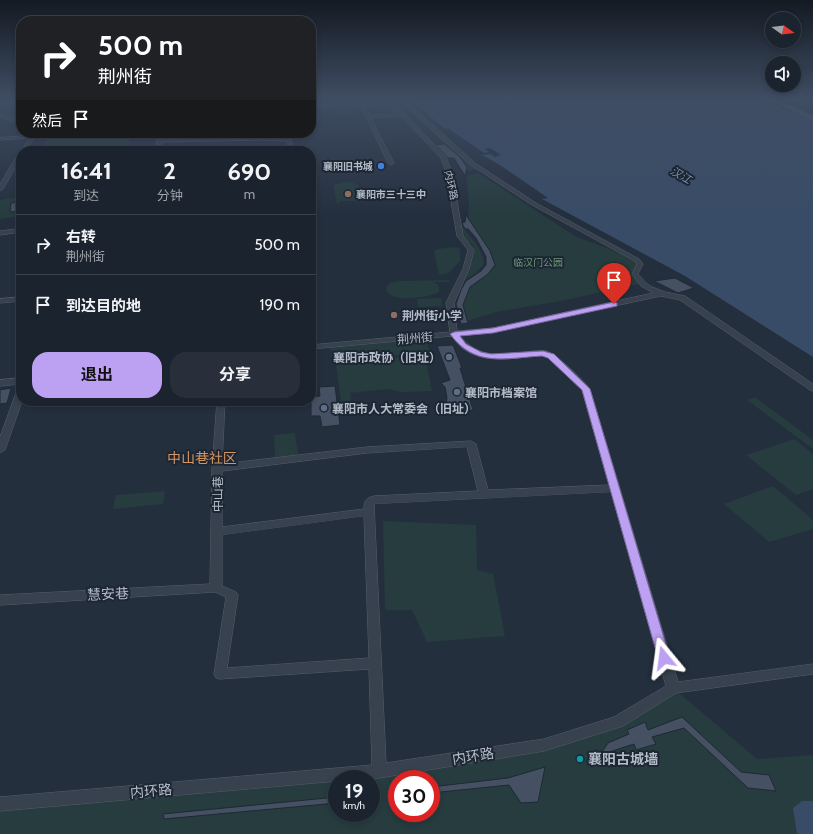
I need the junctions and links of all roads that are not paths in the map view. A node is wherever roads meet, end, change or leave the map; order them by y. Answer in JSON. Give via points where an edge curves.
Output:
{"nodes":[{"id":1,"x":377,"y":137,"type":"edge"},
{"id":2,"x":423,"y":137,"type":"edge"},
{"id":3,"x":443,"y":137,"type":"edge"},
{"id":4,"x":16,"y":138,"type":"edge"},
{"id":5,"x":160,"y":138,"type":"edge"},
{"id":6,"x":0,"y":139,"type":"edge"},
{"id":7,"x":262,"y":139,"type":"joint"},
{"id":8,"x":160,"y":141,"type":"junction"},
{"id":9,"x":159,"y":146,"type":"edge"},
{"id":10,"x":290,"y":146,"type":"edge"},
{"id":11,"x":16,"y":161,"type":"edge"},
{"id":12,"x":391,"y":163,"type":"dead end"},
{"id":13,"x":3,"y":178,"type":"edge"},
{"id":14,"x":0,"y":189,"type":"edge"},
{"id":15,"x":16,"y":231,"type":"edge"},
{"id":16,"x":0,"y":233,"type":"edge"},
{"id":17,"x":659,"y":294,"type":"junction"},
{"id":18,"x":16,"y":300,"type":"edge"},
{"id":19,"x":0,"y":301,"type":"edge"},
{"id":20,"x":453,"y":330,"type":"junction"},
{"id":21,"x":430,"y":336,"type":"junction"},
{"id":22,"x":464,"y":346,"type":"junction"},
{"id":23,"x":316,"y":347,"type":"edge"},
{"id":24,"x":16,"y":381,"type":"edge"},
{"id":25,"x":0,"y":383,"type":"edge"},
{"id":26,"x":813,"y":388,"type":"edge"},
{"id":27,"x":16,"y":404,"type":"edge"},
{"id":28,"x":221,"y":406,"type":"edge"},
{"id":29,"x":0,"y":450,"type":"edge"},
{"id":30,"x":217,"y":468,"type":"junction"},
{"id":31,"x":614,"y":488,"type":"junction"},
{"id":32,"x":484,"y":494,"type":"junction"},
{"id":33,"x":370,"y":512,"type":"junction"},
{"id":34,"x":216,"y":532,"type":"junction"},
{"id":35,"x":216,"y":588,"type":"junction"},
{"id":36,"x":0,"y":600,"type":"edge"},
{"id":37,"x":375,"y":662,"type":"junction"},
{"id":38,"x":813,"y":669,"type":"edge"},
{"id":39,"x":673,"y":688,"type":"junction"},
{"id":40,"x":379,"y":770,"type":"edge"},
{"id":41,"x":380,"y":771,"type":"edge"},
{"id":42,"x":328,"y":775,"type":"edge"},
{"id":43,"x":0,"y":804,"type":"edge"}],
"edges":[{"from":1,"to":12,"type":"street"},
{"from":2,"to":20,"type":"street","name":"内环路","via":[[443,157],[449,172],[460,236],[470,250],[466,269],[450,303]]},
{"from":3,"to":17,"type":"street","via":[[473,164],[534,204],[637,260],[640,264],[636,276],[648,288]]},
{"from":4,"to":6,"type":"street"},
{"from":5,"to":8,"type":"street"},
{"from":7,"to":8,"type":"street"},
{"from":7,"to":10,"type":"street","via":[[289,140]]},
{"from":8,"to":9,"type":"street"},
{"from":11,"to":13,"type":"street"},
{"from":13,"to":14,"type":"street"},
{"from":15,"to":16,"type":"street"},
{"from":17,"to":20,"type":"street","via":[[493,330]]},
{"from":17,"to":26,"type":"street","via":[[682,298]]},
{"from":18,"to":19,"type":"street"},
{"from":20,"to":21,"type":"street"},
{"from":20,"to":22,"type":"street"},
{"from":21,"to":22,"type":"street","via":[[450,339]]},
{"from":21,"to":23,"type":"street","name":"荆州街"},
{"from":22,"to":31,"type":"street","via":[[478,354],[491,357],[543,353],[551,356],[586,389]]},
{"from":24,"to":25,"type":"street"},
{"from":27,"to":29,"type":"street"},
{"from":28,"to":30,"type":"street","name":"中山巷"},
{"from":30,"to":32,"type":"street","via":[[367,450],[471,444]]},
{"from":30,"to":34,"type":"street","name":"中山巷"},
{"from":31,"to":32,"type":"street"},
{"from":31,"to":39,"type":"street"},
{"from":32,"to":33,"type":"street","via":[[374,499],[370,502]]},
{"from":33,"to":34,"type":"street"},
{"from":33,"to":37,"type":"street"},
{"from":34,"to":35,"type":"street","name":"中山巷"},
{"from":35,"to":36,"type":"street","name":"慧安巷"},
{"from":35,"to":37,"type":"street","via":[[232,595],[220,674]]},
{"from":37,"to":40,"type":"street"},
{"from":38,"to":39,"type":"street","name":"内环路"},
{"from":39,"to":41,"type":"street","name":"内环路","via":[[618,722],[544,745]]},
{"from":42,"to":43,"type":"street","name":"内环路"}]}
